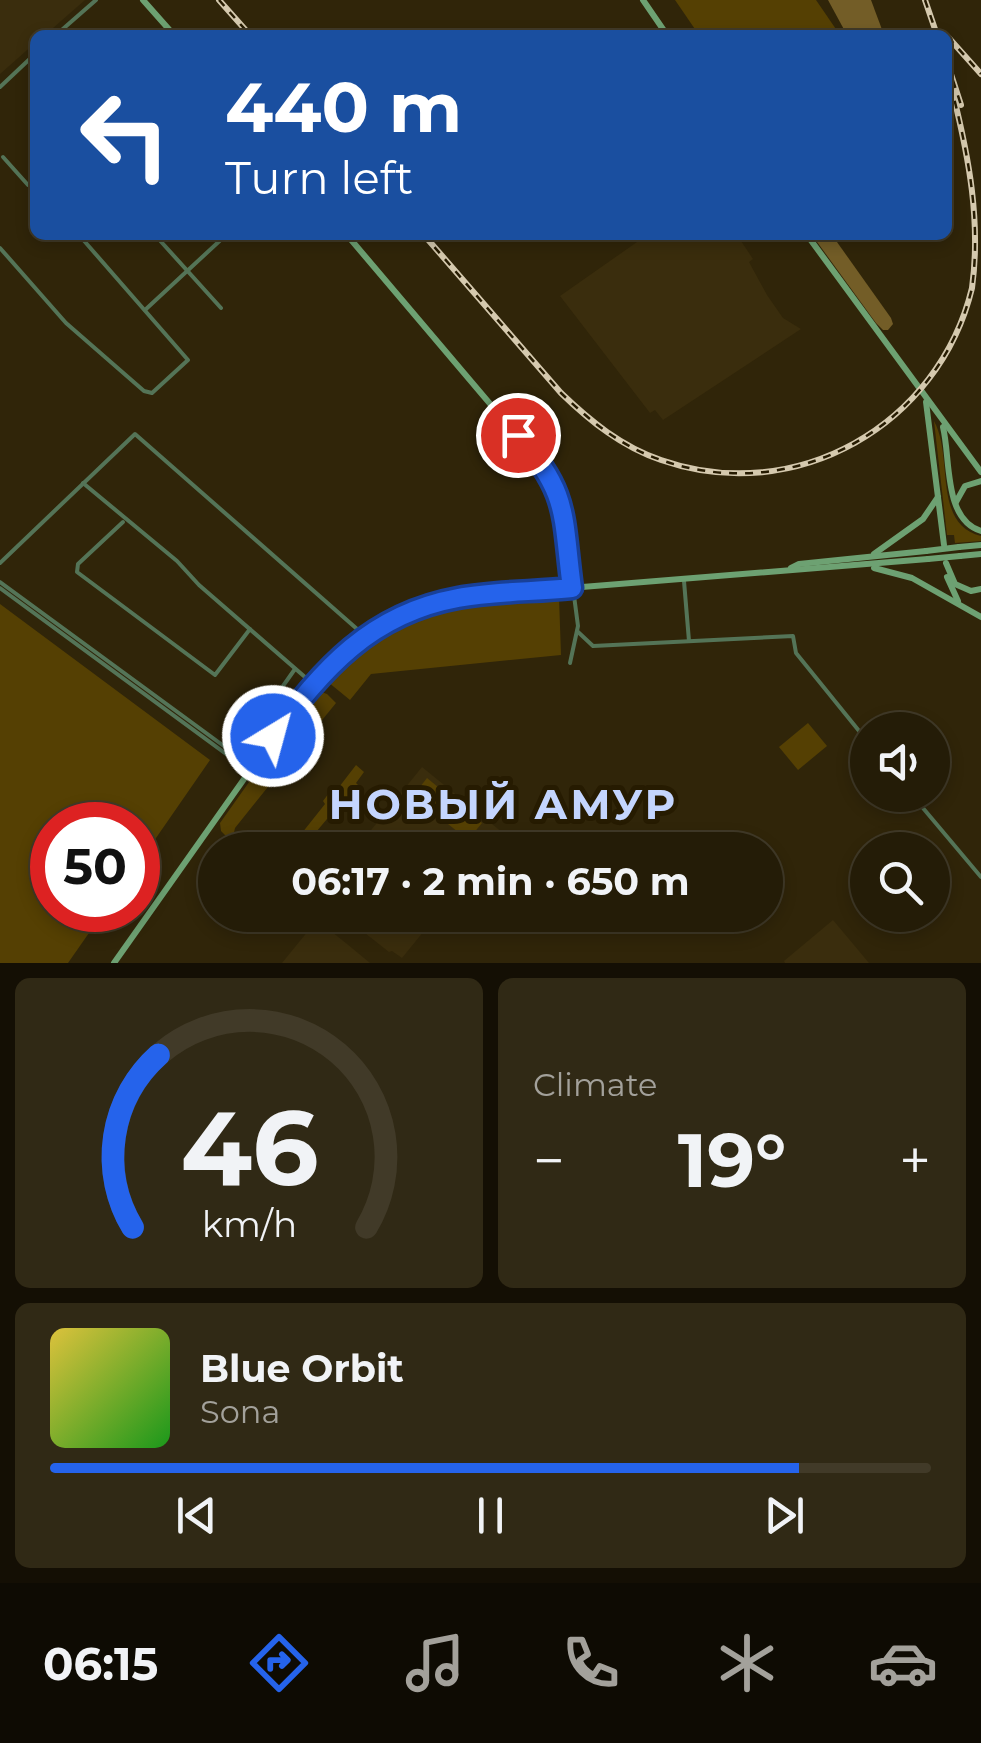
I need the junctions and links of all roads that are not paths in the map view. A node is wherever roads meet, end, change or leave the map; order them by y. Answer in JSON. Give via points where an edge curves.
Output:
{"nodes":[{"id":1,"x":96,"y":0,"type":"edge"},
{"id":2,"x":143,"y":0,"type":"edge"},
{"id":3,"x":643,"y":0,"type":"edge"},
{"id":4,"x":62,"y":30,"type":"edge"},
{"id":5,"x":170,"y":30,"type":"edge"},
{"id":6,"x":664,"y":30,"type":"edge"},
{"id":7,"x":30,"y":59,"type":"edge"},
{"id":8,"x":0,"y":87,"type":"edge"},
{"id":9,"x":3,"y":157,"type":"dead end"},
{"id":10,"x":30,"y":185,"type":"edge"},
{"id":11,"x":82,"y":240,"type":"edge"},
{"id":12,"x":160,"y":240,"type":"edge"},
{"id":13,"x":221,"y":240,"type":"edge"},
{"id":14,"x":351,"y":240,"type":"edge"},
{"id":15,"x":811,"y":240,"type":"edge"},
{"id":16,"x":0,"y":248,"type":"edge"},
{"id":17,"x":188,"y":271,"type":"junction"},
{"id":18,"x":221,"y":308,"type":"dead end"},
{"id":19,"x":145,"y":310,"type":"junction"},
{"id":20,"x":925,"y":397,"type":"junction"},
{"id":21,"x":939,"y":416,"type":"junction"},
{"id":22,"x":929,"y":420,"type":"junction"},
{"id":23,"x":981,"y":472,"type":"edge"},
{"id":24,"x":981,"y":481,"type":"edge"},
{"id":25,"x":82,"y":483,"type":"junction"},
{"id":26,"x":938,"y":496,"type":"junction"},
{"id":27,"x":956,"y":504,"type":"junction"},
{"id":28,"x":125,"y":520,"type":"junction"},
{"id":29,"x":981,"y":530,"type":"edge"},
{"id":30,"x":944,"y":545,"type":"dead end"},
{"id":31,"x":981,"y":545,"type":"edge"},
{"id":32,"x":959,"y":552,"type":"junction"},
{"id":33,"x":981,"y":554,"type":"edge"},
{"id":34,"x":869,"y":560,"type":"junction"},
{"id":35,"x":0,"y":562,"type":"edge"},
{"id":36,"x":684,"y":578,"type":"junction"},
{"id":37,"x":0,"y":585,"type":"edge"},
{"id":38,"x":572,"y":588,"type":"junction"},
{"id":39,"x":981,"y":590,"type":"edge"},
{"id":40,"x":962,"y":606,"type":"junction"},
{"id":41,"x":981,"y":617,"type":"edge"},
{"id":42,"x":250,"y":630,"type":"junction"},
{"id":43,"x":578,"y":631,"type":"junction"},
{"id":44,"x":365,"y":636,"type":"junction"},
{"id":45,"x":689,"y":641,"type":"junction"},
{"id":46,"x":570,"y":663,"type":"dead end"},
{"id":47,"x":295,"y":669,"type":"junction"},
{"id":48,"x":312,"y":684,"type":"junction"},
{"id":49,"x":850,"y":720,"type":"edge"},
{"id":50,"x":248,"y":770,"type":"junction"},
{"id":51,"x":926,"y":812,"type":"edge"},
{"id":52,"x":981,"y":877,"type":"edge"},
{"id":53,"x":114,"y":963,"type":"edge"}],
"edges":[{"from":1,"to":4,"type":"street"},
{"from":2,"to":5,"type":"main road"},
{"from":3,"to":6,"type":"main road"},
{"from":7,"to":8,"type":"street"},
{"from":9,"to":10,"type":"street"},
{"from":11,"to":19,"type":"street"},
{"from":12,"to":17,"type":"street"},
{"from":13,"to":17,"type":"street"},
{"from":14,"to":38,"type":"main road","via":[[547,471],[564,512]]},
{"from":15,"to":20,"type":"main road"},
{"from":16,"to":19,"type":"street","via":[[66,323],[144,392],[152,392],[188,360]]},
{"from":17,"to":18,"type":"street"},
{"from":17,"to":19,"type":"street"},
{"from":20,"to":21,"type":"main road"},
{"from":20,"to":22,"type":"main road"},
{"from":21,"to":22,"type":"main road"},
{"from":21,"to":23,"type":"main road"},
{"from":21,"to":27,"type":"main road"},
{"from":22,"to":26,"type":"main road"},
{"from":24,"to":27,"type":"main road","via":[[965,486]]},
{"from":25,"to":28,"type":"street"},
{"from":25,"to":35,"type":"street"},
{"from":25,"to":44,"type":"street","via":[[134,434]]},
{"from":26,"to":30,"type":"main road"},
{"from":26,"to":34,"type":"main road","via":[[923,519]]},
{"from":27,"to":29,"type":"main road","via":[[964,523]]},
{"from":28,"to":42,"type":"street"},
{"from":28,"to":42,"type":"street","via":[[77,572],[215,675]]},
{"from":31,"to":32,"type":"main road"},
{"from":32,"to":33,"type":"main road"},
{"from":32,"to":34,"type":"main road","bridge":true},
{"from":34,"to":36,"type":"main road"},
{"from":34,"to":40,"type":"main road"},
{"from":36,"to":38,"type":"main road"},
{"from":36,"to":45,"type":"street"},
{"from":37,"to":47,"type":"street","via":[[234,753]]},
{"from":37,"to":50,"type":"street"},
{"from":38,"to":43,"type":"street"},
{"from":38,"to":44,"type":"main road","via":[[454,598]]},
{"from":39,"to":40,"type":"main road","via":[[958,587],[947,566],[949,588]]},
{"from":40,"to":41,"type":"main road"},
{"from":42,"to":47,"type":"street"},
{"from":43,"to":45,"type":"street","via":[[593,646]]},
{"from":43,"to":46,"type":"street"},
{"from":44,"to":48,"type":"main road"},
{"from":45,"to":49,"type":"street","via":[[793,636],[796,653]]},
{"from":47,"to":48,"type":"street"},
{"from":48,"to":50,"type":"main road"},
{"from":50,"to":53,"type":"main road"},
{"from":51,"to":52,"type":"street"}]}
